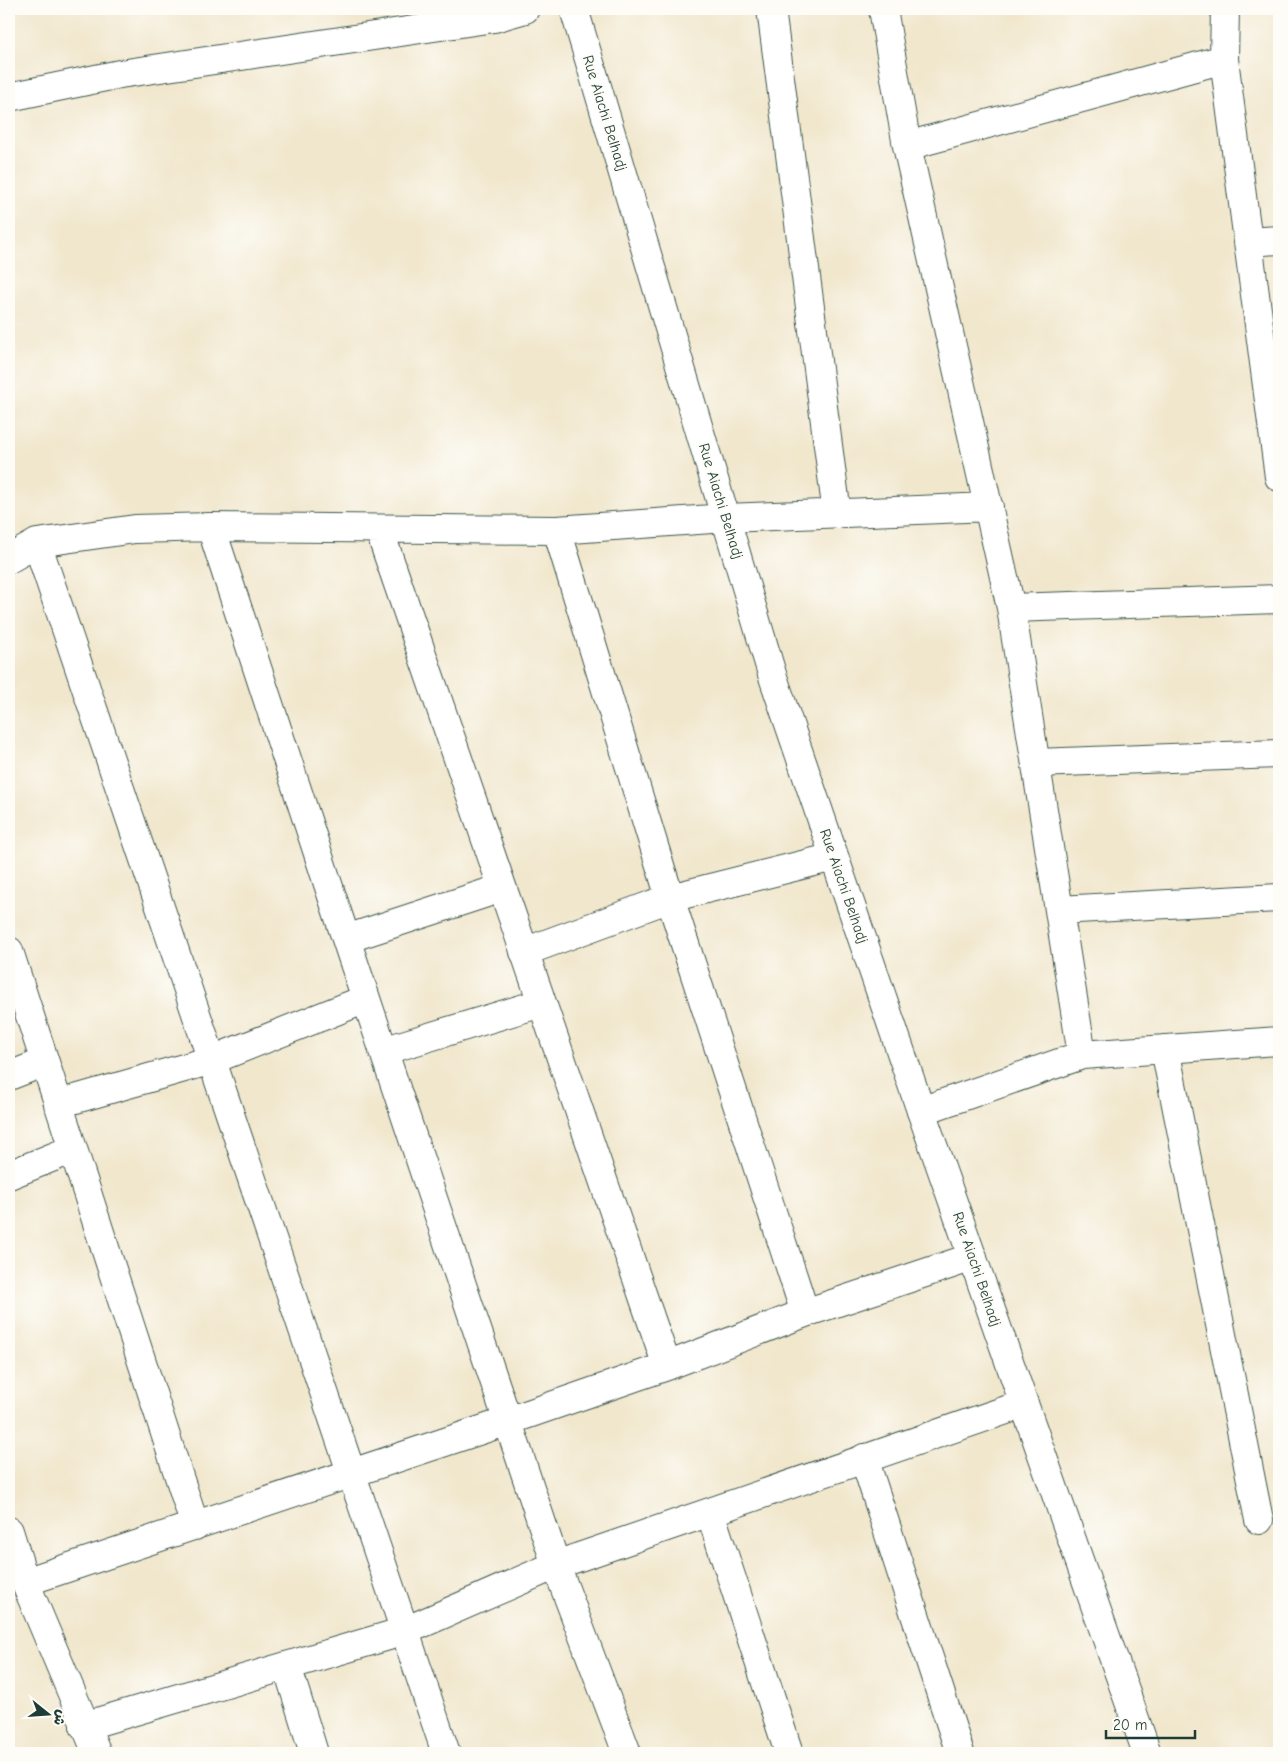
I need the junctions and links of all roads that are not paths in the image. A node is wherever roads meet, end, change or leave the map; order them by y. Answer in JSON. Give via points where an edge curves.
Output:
{"nodes":[{"id":1,"x":525,"y":9,"type":"edge"},
{"id":2,"x":574,"y":9,"type":"edge"},
{"id":3,"x":771,"y":9,"type":"edge"},
{"id":4,"x":883,"y":9,"type":"edge"},
{"id":5,"x":1225,"y":9,"type":"edge"},
{"id":6,"x":1224,"y":58,"type":"junction"},
{"id":7,"x":9,"y":97,"type":"edge"},
{"id":8,"x":907,"y":146,"type":"junction"},
{"id":9,"x":1279,"y":240,"type":"edge"},
{"id":10,"x":1248,"y":242,"type":"junction"},
{"id":11,"x":1276,"y":434,"type":"edge"},
{"id":12,"x":1279,"y":477,"type":"edge"},
{"id":13,"x":989,"y":507,"type":"junction"},
{"id":14,"x":837,"y":514,"type":"junction"},
{"id":15,"x":726,"y":518,"type":"junction"},
{"id":16,"x":211,"y":527,"type":"junction"},
{"id":17,"x":380,"y":529,"type":"junction"},
{"id":18,"x":557,"y":530,"type":"junction"},
{"id":19,"x":37,"y":543,"type":"junction"},
{"id":20,"x":9,"y":559,"type":"edge"},
{"id":21,"x":1279,"y":599,"type":"edge"},
{"id":22,"x":1011,"y":608,"type":"junction"},
{"id":23,"x":1279,"y":754,"type":"edge"},
{"id":24,"x":1036,"y":763,"type":"junction"},
{"id":25,"x":834,"y":857,"type":"junction"},
{"id":26,"x":502,"y":888,"type":"junction"},
{"id":27,"x":670,"y":898,"type":"junction"},
{"id":28,"x":1279,"y":898,"type":"edge"},
{"id":29,"x":1059,"y":910,"type":"junction"},
{"id":30,"x":346,"y":939,"type":"junction"},
{"id":31,"x":9,"y":950,"type":"edge"},
{"id":32,"x":524,"y":952,"type":"junction"},
{"id":33,"x":366,"y":999,"type":"junction"},
{"id":34,"x":541,"y":1002,"type":"junction"},
{"id":35,"x":1279,"y":1041,"type":"edge"},
{"id":36,"x":1165,"y":1049,"type":"junction"},
{"id":37,"x":383,"y":1051,"type":"junction"},
{"id":38,"x":1082,"y":1055,"type":"junction"},
{"id":39,"x":212,"y":1060,"type":"junction"},
{"id":40,"x":45,"y":1062,"type":"junction"},
{"id":41,"x":9,"y":1076,"type":"edge"},
{"id":42,"x":58,"y":1104,"type":"junction"},
{"id":43,"x":921,"y":1111,"type":"junction"},
{"id":44,"x":73,"y":1149,"type":"junction"},
{"id":45,"x":9,"y":1175,"type":"edge"},
{"id":46,"x":973,"y":1257,"type":"junction"},
{"id":47,"x":805,"y":1314,"type":"junction"},
{"id":48,"x":667,"y":1366,"type":"junction"},
{"id":49,"x":1024,"y":1404,"type":"junction"},
{"id":50,"x":508,"y":1421,"type":"junction"},
{"id":51,"x":864,"y":1458,"type":"junction"},
{"id":52,"x":352,"y":1474,"type":"junction"},
{"id":53,"x":710,"y":1512,"type":"junction"},
{"id":54,"x":1259,"y":1520,"type":"dead end"},
{"id":55,"x":195,"y":1526,"type":"junction"},
{"id":56,"x":9,"y":1531,"type":"edge"},
{"id":57,"x":556,"y":1565,"type":"junction"},
{"id":58,"x":25,"y":1582,"type":"junction"},
{"id":59,"x":405,"y":1631,"type":"junction"},
{"id":60,"x":287,"y":1666,"type":"junction"},
{"id":61,"x":84,"y":1726,"type":"junction"},
{"id":62,"x":97,"y":1753,"type":"edge"},
{"id":63,"x":314,"y":1753,"type":"edge"},
{"id":64,"x":446,"y":1753,"type":"edge"},
{"id":65,"x":627,"y":1753,"type":"edge"},
{"id":66,"x":789,"y":1753,"type":"edge"},
{"id":67,"x":960,"y":1753,"type":"edge"},
{"id":68,"x":1147,"y":1753,"type":"edge"}],
"edges":[{"from":1,"to":7,"type":"street","via":[[494,18],[120,74]]},
{"from":2,"to":15,"type":"street","name":"Rue Aiachi Belhadj"},
{"from":3,"to":14,"type":"street"},
{"from":4,"to":8,"type":"street"},
{"from":5,"to":6,"type":"street"},
{"from":6,"to":8,"type":"street"},
{"from":6,"to":10,"type":"street"},
{"from":8,"to":13,"type":"street"},
{"from":9,"to":10,"type":"street"},
{"from":10,"to":11,"type":"street"},
{"from":11,"to":12,"type":"street"},
{"from":13,"to":14,"type":"street"},
{"from":13,"to":22,"type":"street"},
{"from":14,"to":15,"type":"street"},
{"from":15,"to":18,"type":"street"},
{"from":15,"to":25,"type":"street","name":"Rue Aiachi Belhadj","via":[[772,674]]},
{"from":16,"to":17,"type":"street"},
{"from":16,"to":19,"type":"street","via":[[135,529]]},
{"from":16,"to":30,"type":"street"},
{"from":17,"to":18,"type":"street"},
{"from":17,"to":26,"type":"street"},
{"from":18,"to":27,"type":"street"},
{"from":19,"to":20,"type":"street"},
{"from":19,"to":39,"type":"street"},
{"from":21,"to":22,"type":"street"},
{"from":22,"to":24,"type":"street"},
{"from":23,"to":24,"type":"street"},
{"from":24,"to":29,"type":"street"},
{"from":25,"to":27,"type":"street"},
{"from":25,"to":43,"type":"street","name":"Rue Aiachi Belhadj"},
{"from":26,"to":30,"type":"street"},
{"from":26,"to":32,"type":"street"},
{"from":27,"to":32,"type":"street"},
{"from":27,"to":47,"type":"street"},
{"from":28,"to":29,"type":"street"},
{"from":29,"to":38,"type":"street"},
{"from":30,"to":33,"type":"street"},
{"from":31,"to":40,"type":"street"},
{"from":32,"to":34,"type":"street"},
{"from":33,"to":37,"type":"street"},
{"from":33,"to":39,"type":"street"},
{"from":34,"to":37,"type":"street"},
{"from":34,"to":48,"type":"street"},
{"from":35,"to":36,"type":"street"},
{"from":36,"to":38,"type":"street"},
{"from":36,"to":54,"type":"street"},
{"from":37,"to":50,"type":"street"},
{"from":38,"to":43,"type":"street"},
{"from":39,"to":42,"type":"street"},
{"from":39,"to":52,"type":"street"},
{"from":40,"to":41,"type":"street"},
{"from":40,"to":42,"type":"street"},
{"from":42,"to":44,"type":"street"},
{"from":43,"to":46,"type":"street","name":"Rue Aiachi Belhadj"},
{"from":44,"to":45,"type":"street"},
{"from":44,"to":55,"type":"street"},
{"from":46,"to":47,"type":"street"},
{"from":46,"to":49,"type":"street","name":"Rue Aiachi Belhadj"},
{"from":47,"to":48,"type":"street"},
{"from":48,"to":50,"type":"street"},
{"from":49,"to":51,"type":"street"},
{"from":49,"to":68,"type":"street","name":"Rue Aiachi Belhadj"},
{"from":50,"to":52,"type":"street"},
{"from":50,"to":57,"type":"street"},
{"from":51,"to":53,"type":"street"},
{"from":51,"to":67,"type":"street"},
{"from":52,"to":55,"type":"street"},
{"from":52,"to":59,"type":"street"},
{"from":53,"to":57,"type":"street"},
{"from":53,"to":66,"type":"street"},
{"from":55,"to":58,"type":"street"},
{"from":56,"to":58,"type":"street"},
{"from":57,"to":59,"type":"street"},
{"from":57,"to":65,"type":"street"},
{"from":58,"to":61,"type":"street"},
{"from":59,"to":60,"type":"street"},
{"from":59,"to":64,"type":"street"},
{"from":60,"to":61,"type":"street"},
{"from":60,"to":63,"type":"street"},
{"from":61,"to":62,"type":"street"}]}
